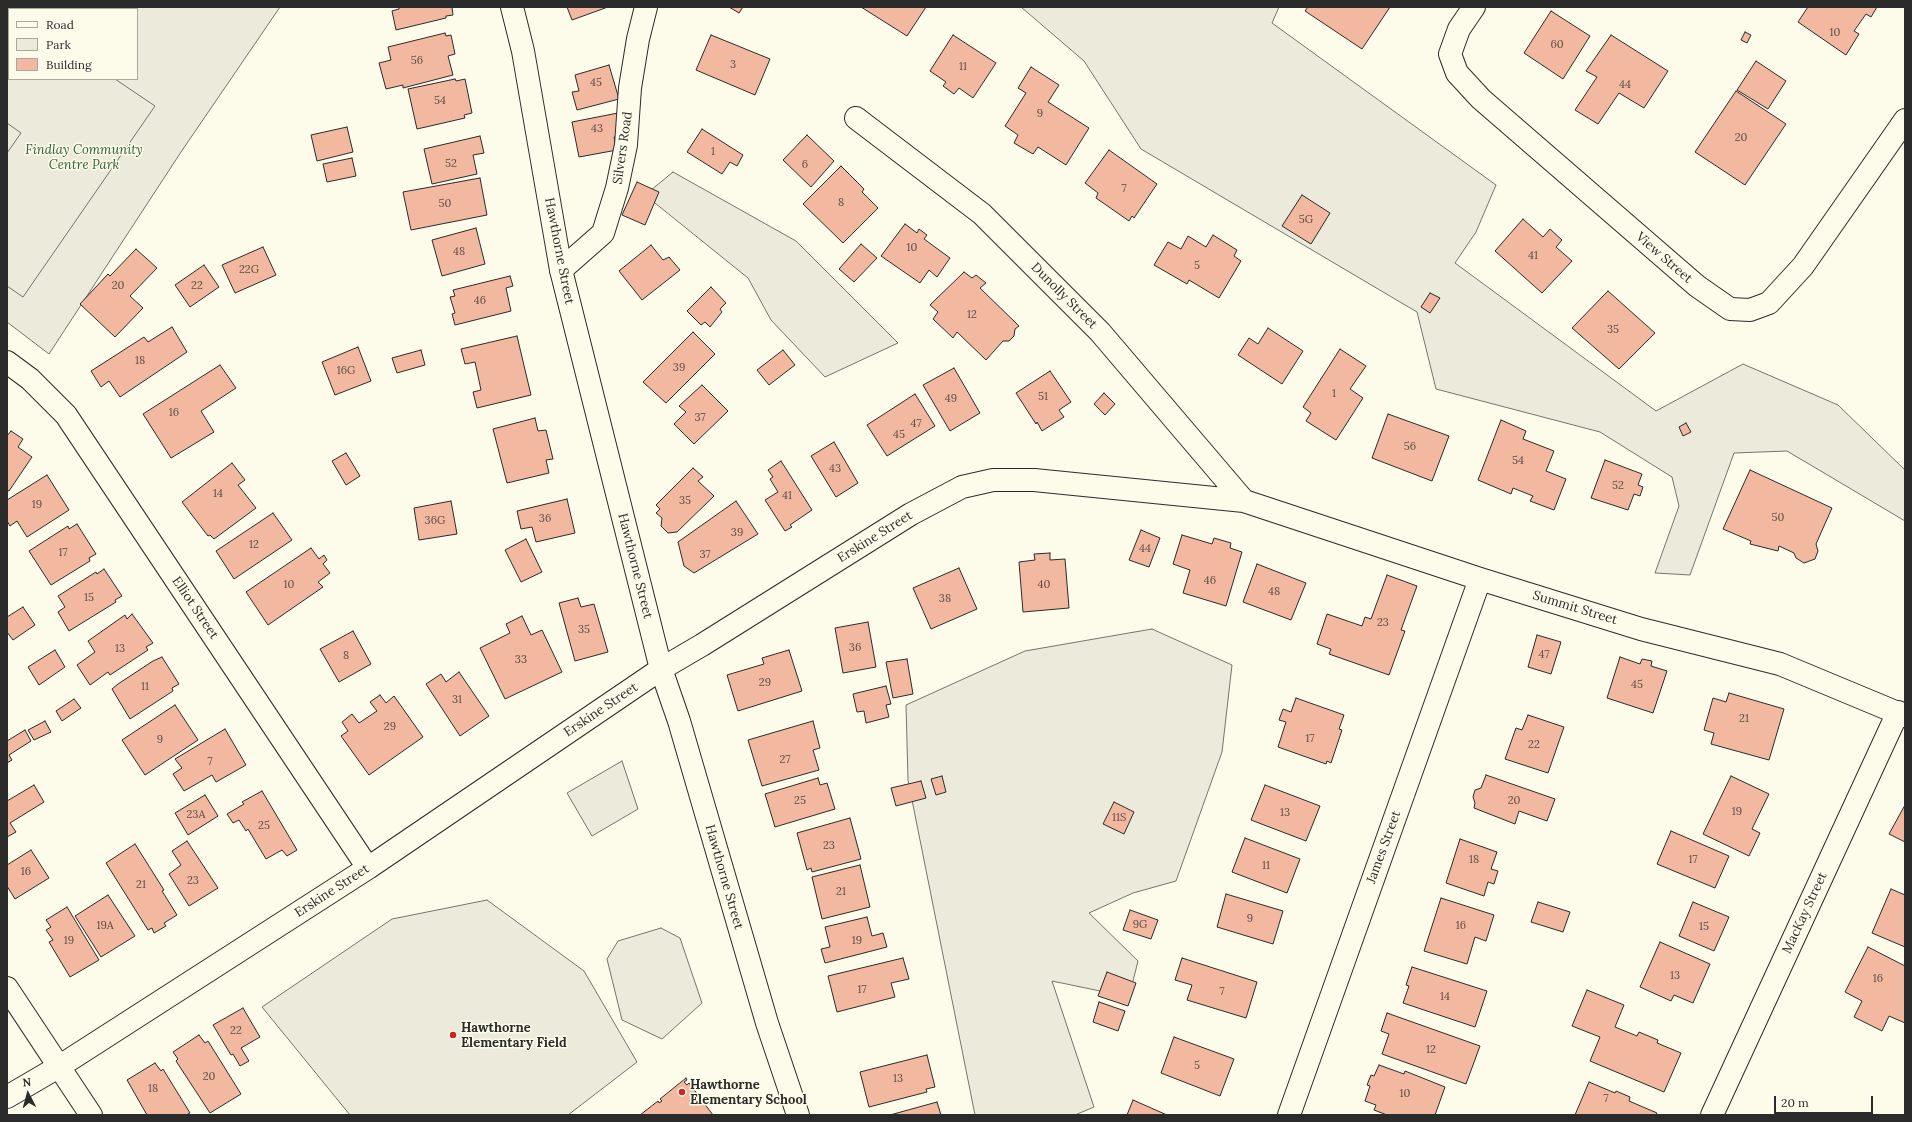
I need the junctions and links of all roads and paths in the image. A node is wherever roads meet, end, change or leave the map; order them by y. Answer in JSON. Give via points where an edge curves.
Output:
{"nodes":[{"id":1,"x":512,"y":7,"type":"edge"},
{"id":2,"x":646,"y":7,"type":"edge"},
{"id":3,"x":1474,"y":7,"type":"edge"},
{"id":4,"x":856,"y":118,"type":"dead end"},
{"id":5,"x":1905,"y":120,"type":"edge"},
{"id":6,"x":561,"y":270,"type":"junction"},
{"id":7,"x":7,"y":362,"type":"edge"},
{"id":8,"x":1244,"y":501,"type":"junction"},
{"id":9,"x":1480,"y":579,"type":"junction"},
{"id":10,"x":661,"y":669,"type":"junction"},
{"id":11,"x":1901,"y":714,"type":"edge"},
{"id":12,"x":368,"y":868,"type":"junction"},
{"id":13,"x":7,"y":988,"type":"edge"},
{"id":14,"x":60,"y":1066,"type":"junction"},
{"id":15,"x":7,"y":1097,"type":"edge"},
{"id":16,"x":91,"y":1115,"type":"edge"},
{"id":17,"x":798,"y":1115,"type":"edge"},
{"id":18,"x":1289,"y":1115,"type":"edge"},
{"id":19,"x":1712,"y":1115,"type":"edge"}],
"edges":[{"from":1,"to":6,"type":"street","name":"Hawthorne Street","via":[[523,51]]},
{"from":2,"to":6,"type":"street","name":"Silvers Road","via":[[630,88],[626,145],[608,218],[603,233]]},
{"from":3,"to":5,"type":"street","name":"View Street","via":[[1459,29],[1450,54],[1457,73],[1481,99],[1661,255],[1697,286],[1730,309],[1750,310],[1769,303],[1803,266]]},
{"from":4,"to":8,"type":"street","name":"Dunolly Street","via":[[982,214],[1100,332]]},
{"from":6,"to":10,"type":"street","name":"Hawthorne Street"},
{"from":7,"to":12,"type":"street","name":"Elliot Street","via":[[30,378],[66,414]]},
{"from":8,"to":9,"type":"street","name":"Summit Street"},
{"from":8,"to":10,"type":"street","name":"Erskine Street","via":[[1034,480],[993,480],[962,487],[911,514]]},
{"from":9,"to":11,"type":"street","name":"Summit Street","via":[[1642,629],[1780,664]]},
{"from":9,"to":18,"type":"street","name":"James Street"},
{"from":10,"to":12,"type":"street","name":"Erskine Street"},
{"from":10,"to":17,"type":"street","name":"Hawthorne Street","via":[[679,721],[767,1023]]},
{"from":11,"to":19,"type":"street","name":"MacKay Street"},
{"from":12,"to":14,"type":"street","name":"Erskine Street"},
{"from":13,"to":14,"type":"street"},
{"from":14,"to":15,"type":"street","name":"Erskine Street"},
{"from":14,"to":16,"type":"street"}]}
